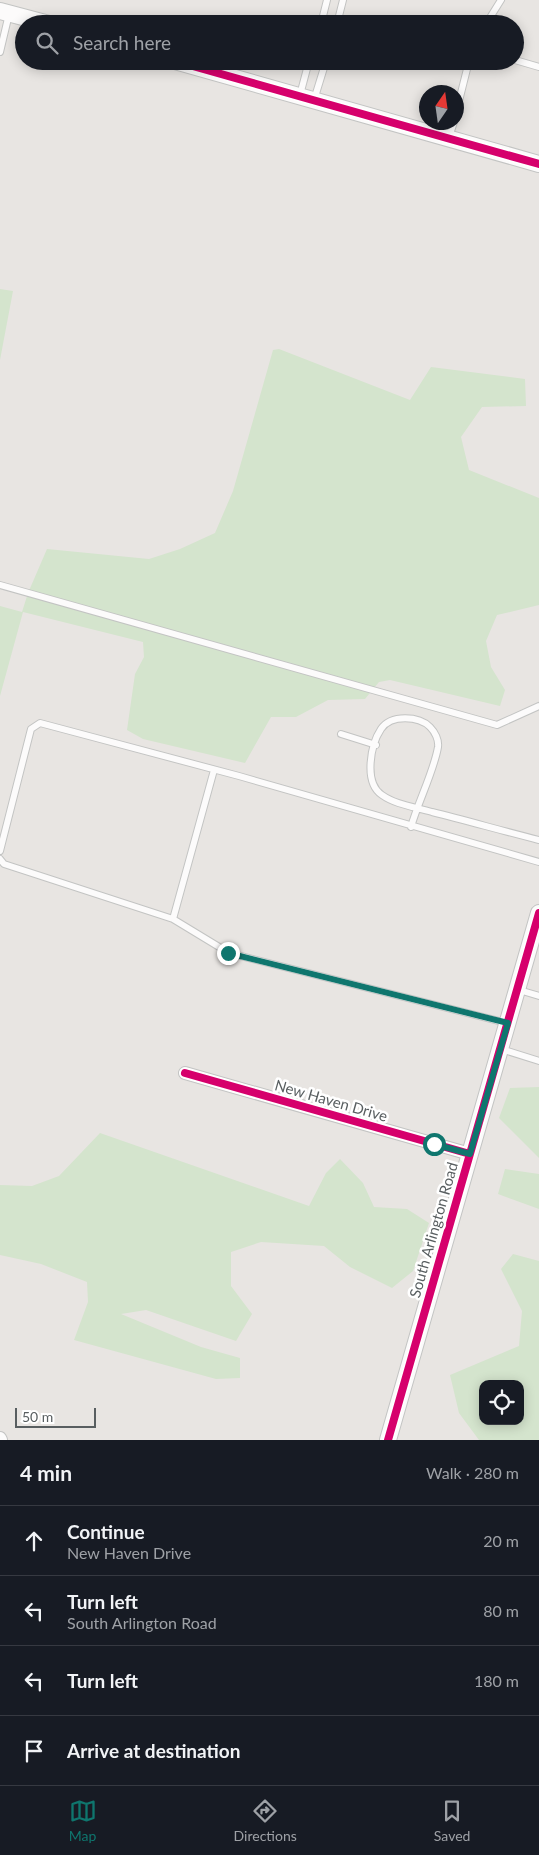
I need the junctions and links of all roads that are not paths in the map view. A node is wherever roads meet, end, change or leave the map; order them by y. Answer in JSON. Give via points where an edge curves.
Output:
{"nodes":[{"id":1,"x":327,"y":0,"type":"edge"},
{"id":2,"x":344,"y":0,"type":"edge"},
{"id":3,"x":501,"y":0,"type":"edge"},
{"id":4,"x":4,"y":12,"type":"edge"},
{"id":5,"x":323,"y":15,"type":"edge"},
{"id":6,"x":339,"y":15,"type":"edge"},
{"id":7,"x":492,"y":15,"type":"edge"},
{"id":8,"x":0,"y":52,"type":"edge"},
{"id":9,"x":524,"y":63,"type":"edge"},
{"id":10,"x":539,"y":67,"type":"edge"},
{"id":11,"x":207,"y":70,"type":"edge"},
{"id":12,"x":309,"y":70,"type":"edge"},
{"id":13,"x":321,"y":70,"type":"edge"},
{"id":14,"x":467,"y":70,"type":"edge"},
{"id":15,"x":463,"y":85,"type":"edge"},
{"id":16,"x":307,"y":98,"type":"junction"},
{"id":17,"x":452,"y":130,"type":"edge"},
{"id":18,"x":449,"y":139,"type":"junction"},
{"id":19,"x":539,"y":164,"type":"edge"},
{"id":20,"x":0,"y":586,"type":"edge"},
{"id":21,"x":539,"y":706,"type":"edge"},
{"id":22,"x":341,"y":734,"type":"dead end"},
{"id":23,"x":376,"y":745,"type":"junction"},
{"id":24,"x":214,"y":770,"type":"junction"},
{"id":25,"x":417,"y":807,"type":"junction"},
{"id":26,"x":411,"y":827,"type":"junction"},
{"id":27,"x":539,"y":840,"type":"edge"},
{"id":28,"x":0,"y":851,"type":"edge"},
{"id":29,"x":0,"y":859,"type":"edge"},
{"id":30,"x":539,"y":862,"type":"edge"},
{"id":31,"x":539,"y":913,"type":"edge"},
{"id":32,"x":173,"y":919,"type":"junction"},
{"id":33,"x":535,"y":937,"type":"edge"},
{"id":34,"x":516,"y":989,"type":"junction"},
{"id":35,"x":539,"y":996,"type":"edge"},
{"id":36,"x":508,"y":1023,"type":"junction"},
{"id":37,"x":500,"y":1049,"type":"junction"},
{"id":38,"x":539,"y":1061,"type":"edge"},
{"id":39,"x":185,"y":1074,"type":"dead end"},
{"id":40,"x":470,"y":1154,"type":"junction"},
{"id":41,"x":388,"y":1440,"type":"edge"}],
"edges":[{"from":1,"to":5,"type":"lane"},
{"from":2,"to":6,"type":"lane"},
{"from":3,"to":7,"type":"lane"},
{"from":4,"to":8,"type":"lane"},
{"from":9,"to":10,"type":"lane"},
{"from":11,"to":16,"type":"street"},
{"from":12,"to":16,"type":"lane"},
{"from":13,"to":16,"type":"lane"},
{"from":14,"to":15,"type":"lane"},
{"from":16,"to":18,"type":"street"},
{"from":17,"to":18,"type":"lane"},
{"from":18,"to":19,"type":"street"},
{"from":20,"to":21,"type":"lane","via":[[497,725]]},
{"from":22,"to":23,"type":"lane"},
{"from":23,"to":25,"type":"lane","via":[[370,774],[373,786],[393,801]]},
{"from":23,"to":25,"type":"lane","via":[[382,728],[404,718],[417,720],[436,735],[438,746]]},
{"from":24,"to":26,"type":"lane"},
{"from":24,"to":28,"type":"lane","via":[[40,723],[31,728]]},
{"from":24,"to":32,"type":"lane"},
{"from":25,"to":26,"type":"lane"},
{"from":25,"to":27,"type":"lane"},
{"from":26,"to":30,"type":"lane"},
{"from":29,"to":32,"type":"lane","via":[[4,864]]},
{"from":31,"to":33,"type":"street","name":"South Arlington Road"},
{"from":32,"to":36,"type":"lane","via":[[228,953]]},
{"from":33,"to":34,"type":"street","name":"South Arlington Road"},
{"from":34,"to":35,"type":"lane"},
{"from":34,"to":36,"type":"street","name":"South Arlington Road"},
{"from":36,"to":37,"type":"street","name":"South Arlington Road"},
{"from":37,"to":38,"type":"lane"},
{"from":37,"to":40,"type":"street","name":"South Arlington Road"},
{"from":39,"to":40,"type":"street","name":"New Haven Drive"},
{"from":40,"to":41,"type":"street","name":"South Arlington Road"}]}
